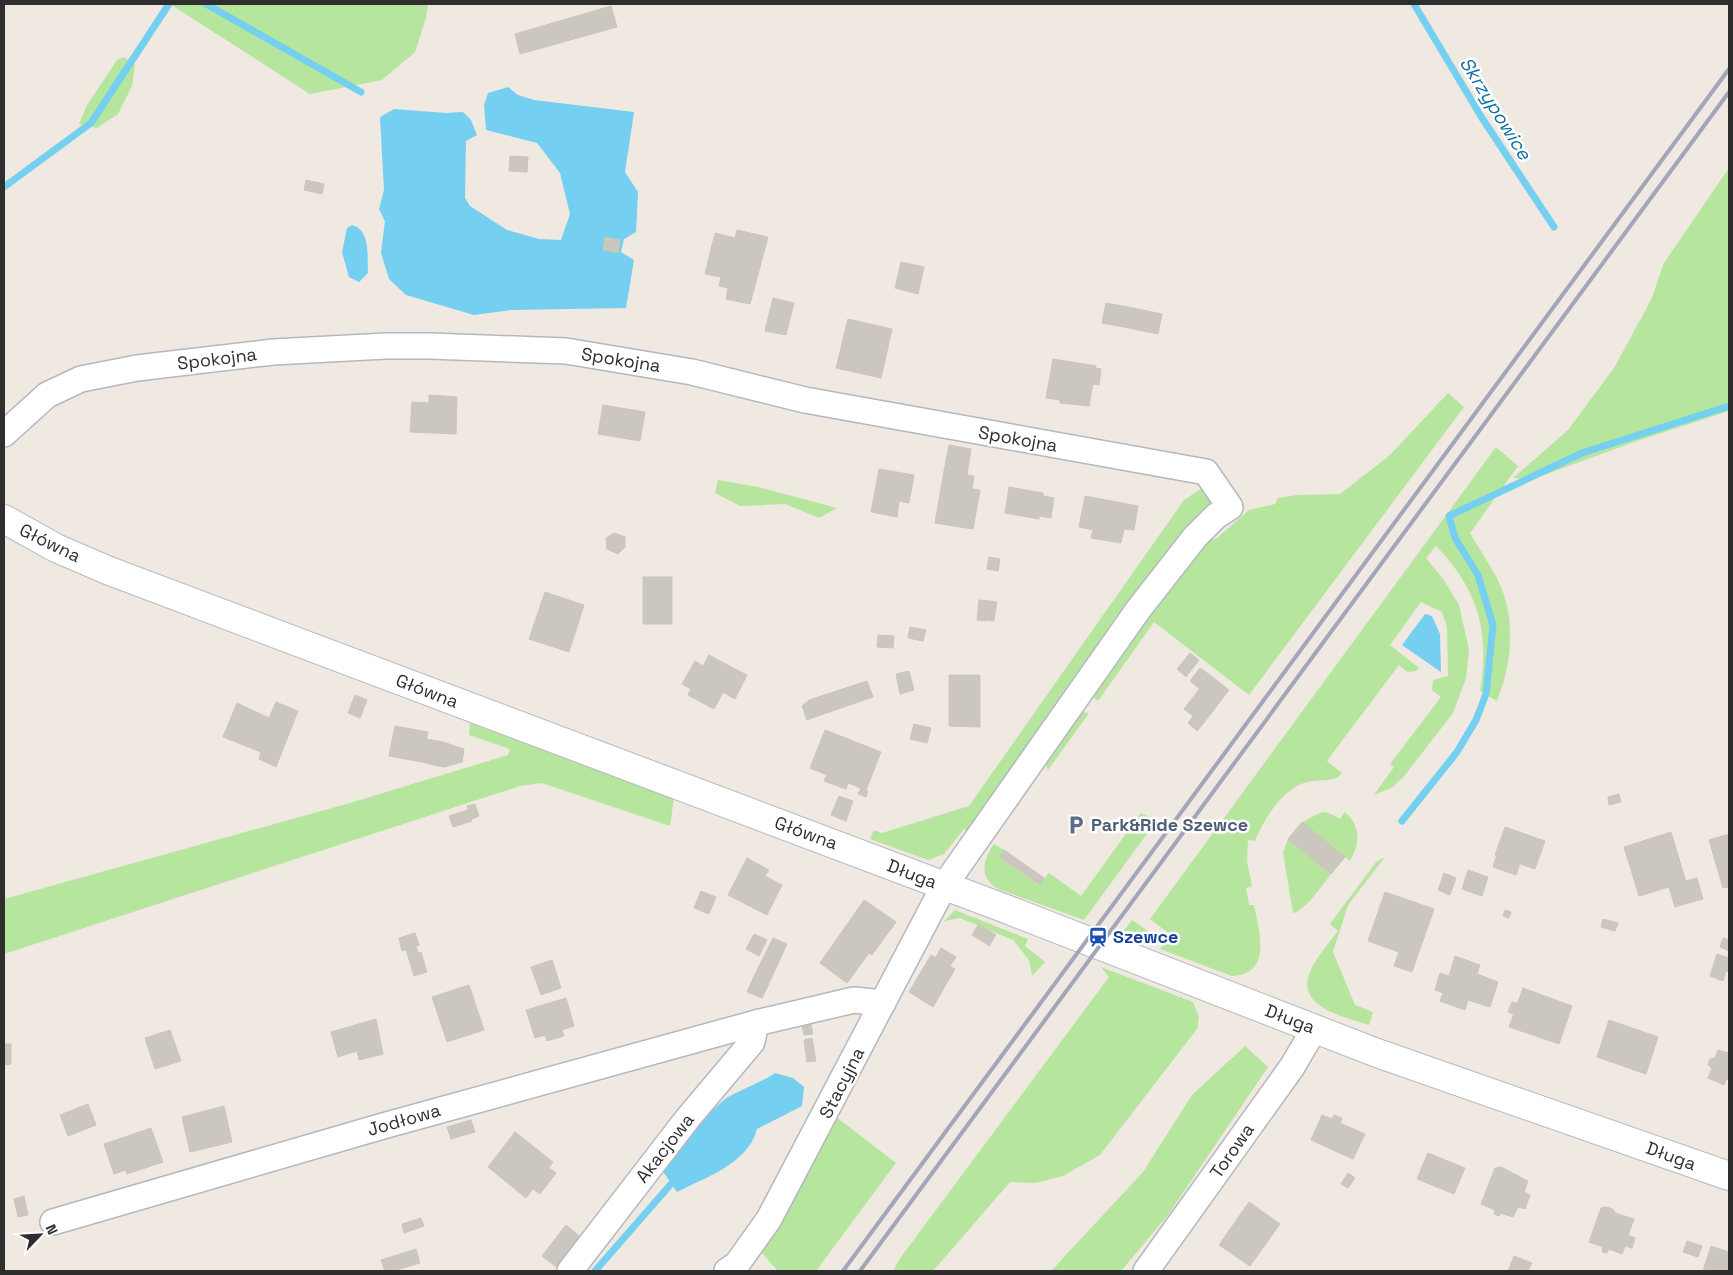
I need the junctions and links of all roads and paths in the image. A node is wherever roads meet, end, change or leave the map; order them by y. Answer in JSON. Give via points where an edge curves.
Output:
{"nodes":[{"id":1,"x":4,"y":434,"type":"edge"},
{"id":2,"x":1230,"y":507,"type":"joint"},
{"id":3,"x":4,"y":519,"type":"edge"},
{"id":4,"x":855,"y":852,"type":"joint"},
{"id":5,"x":944,"y":886,"type":"junction"},
{"id":6,"x":883,"y":1003,"type":"junction"},
{"id":7,"x":756,"y":1023,"type":"junction"},
{"id":8,"x":1315,"y":1028,"type":"junction"},
{"id":9,"x":1729,"y":1176,"type":"edge"},
{"id":10,"x":53,"y":1222,"type":"dead end"},
{"id":11,"x":570,"y":1271,"type":"edge"},
{"id":12,"x":727,"y":1271,"type":"edge"},
{"id":13,"x":1146,"y":1271,"type":"edge"}],
"edges":[{"from":1,"to":2,"type":"street","name":"Spokojna","via":[[48,394],[81,379],[137,368],[273,352],[386,346],[566,351],[692,372],[805,400],[1206,472]]},
{"from":2,"to":5,"type":"street","name":"Stacyjna","via":[[1195,537],[1138,610]]},
{"from":3,"to":4,"type":"street","name":"Główna","via":[[56,548],[106,570]]},
{"from":4,"to":5,"type":"street","name":"Długa"},
{"from":5,"to":6,"type":"street","name":"Stacyjna"},
{"from":5,"to":8,"type":"street","name":"Długa"},
{"from":6,"to":7,"type":"street","name":"Jodłowa","via":[[854,1000]]},
{"from":6,"to":12,"type":"street","name":"Stacyjna","via":[[769,1219],[737,1264]]},
{"from":7,"to":10,"type":"street","name":"Jodłowa"},
{"from":7,"to":11,"type":"street","name":"Akacjowa","via":[[752,1042],[688,1118]]},
{"from":8,"to":9,"type":"street","name":"Długa"},
{"from":8,"to":13,"type":"street","name":"Torowa","via":[[1292,1067]]}]}
